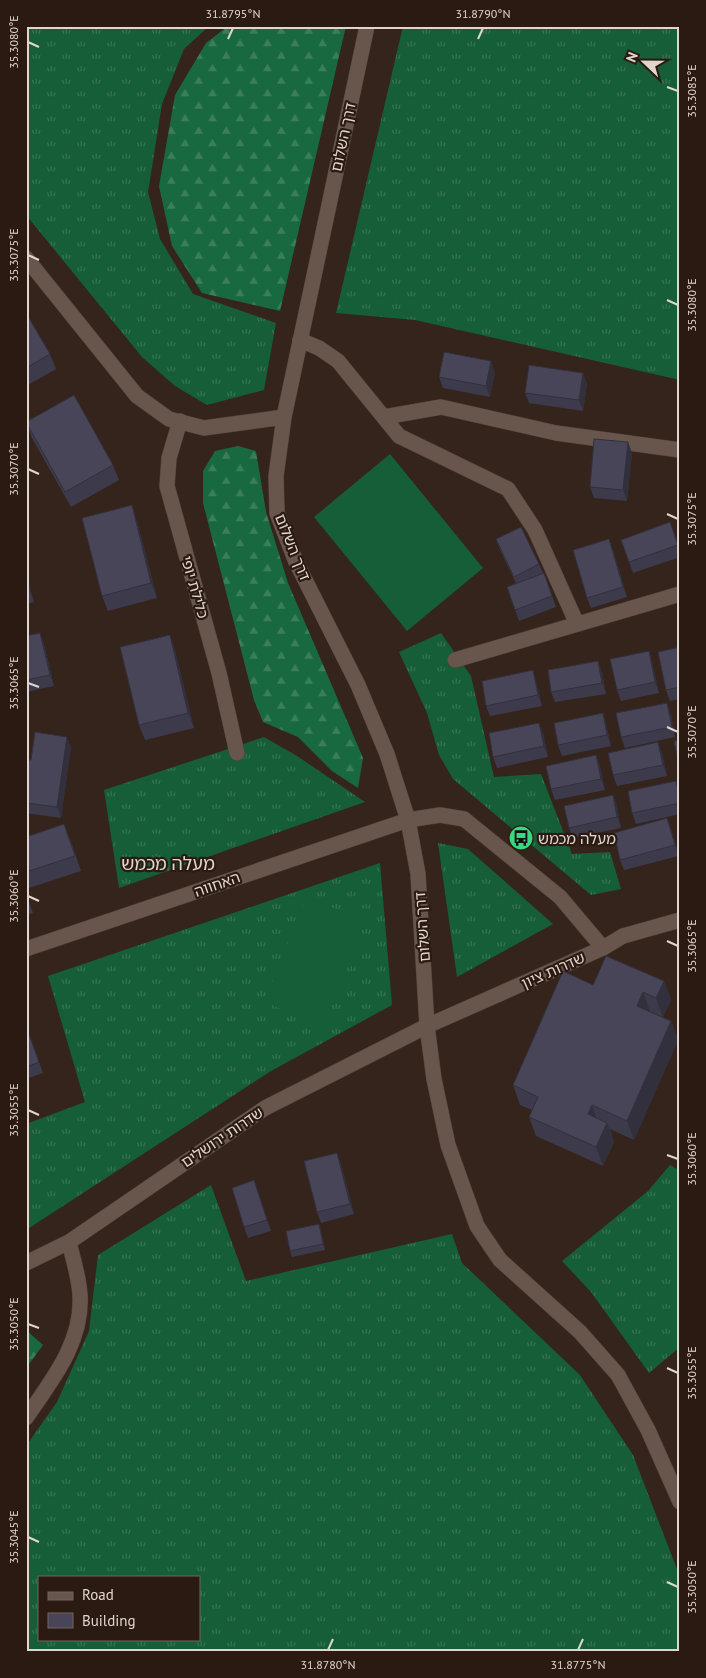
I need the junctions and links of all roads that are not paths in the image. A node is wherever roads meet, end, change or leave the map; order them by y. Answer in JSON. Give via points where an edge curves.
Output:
{"nodes":[{"id":1,"x":367,"y":26,"type":"edge"},
{"id":2,"x":26,"y":258,"type":"edge"},
{"id":3,"x":300,"y":340,"type":"junction"},
{"id":4,"x":284,"y":417,"type":"junction"},
{"id":5,"x":384,"y":417,"type":"junction"},
{"id":6,"x":180,"y":421,"type":"junction"},
{"id":7,"x":680,"y":450,"type":"edge"},
{"id":8,"x":680,"y":594,"type":"edge"},
{"id":9,"x":578,"y":624,"type":"junction"},
{"id":10,"x":455,"y":660,"type":"dead end"},
{"id":11,"x":237,"y":753,"type":"dead end"},
{"id":12,"x":408,"y":820,"type":"junction"},
{"id":13,"x":680,"y":920,"type":"edge"},
{"id":14,"x":603,"y":948,"type":"junction"},
{"id":15,"x":26,"y":949,"type":"edge"},
{"id":16,"x":427,"y":1026,"type":"junction"},
{"id":17,"x":69,"y":1242,"type":"junction"},
{"id":18,"x":26,"y":1263,"type":"edge"},
{"id":19,"x":26,"y":1418,"type":"edge"},
{"id":20,"x":680,"y":1502,"type":"edge"}],
"edges":[{"from":1,"to":3,"type":"street","name":"דרך השלום"},
{"from":2,"to":6,"type":"street","via":[[137,396],[169,419]]},
{"from":3,"to":4,"type":"street","name":"דרך השלום"},
{"from":3,"to":5,"type":"street","via":[[338,361]]},
{"from":4,"to":6,"type":"street","via":[[204,428]]},
{"from":4,"to":12,"type":"street","name":"דרך השלום","via":[[276,476],[277,513],[296,562],[358,685],[387,754]]},
{"from":5,"to":7,"type":"street","via":[[441,407],[556,433]]},
{"from":5,"to":9,"type":"street","via":[[399,436],[508,489],[535,530]]},
{"from":6,"to":11,"type":"street","name":"כלילת יופי","via":[[169,458],[167,486],[219,673]]},
{"from":8,"to":9,"type":"street"},
{"from":9,"to":10,"type":"street"},
{"from":12,"to":14,"type":"street","name":"האחווה","via":[[440,814],[464,819],[560,897]]},
{"from":12,"to":15,"type":"street","name":"האחווה"},
{"from":12,"to":16,"type":"street","name":"דרך השלום","via":[[418,874]]},
{"from":13,"to":14,"type":"street","name":"שדרות ציון","via":[[623,936]]},
{"from":14,"to":16,"type":"street","name":"שדרות ציון"},
{"from":16,"to":17,"type":"street","name":"שדרות ירושלים","via":[[265,1108]]},
{"from":16,"to":20,"type":"street","name":"דרך השלום","via":[[448,1145],[477,1226],[500,1260],[580,1332],[618,1374],[648,1430]]},
{"from":17,"to":18,"type":"street","name":"שדרות ירושלים"},
{"from":17,"to":19,"type":"street","via":[[80,1294],[78,1326],[65,1360]]}]}
